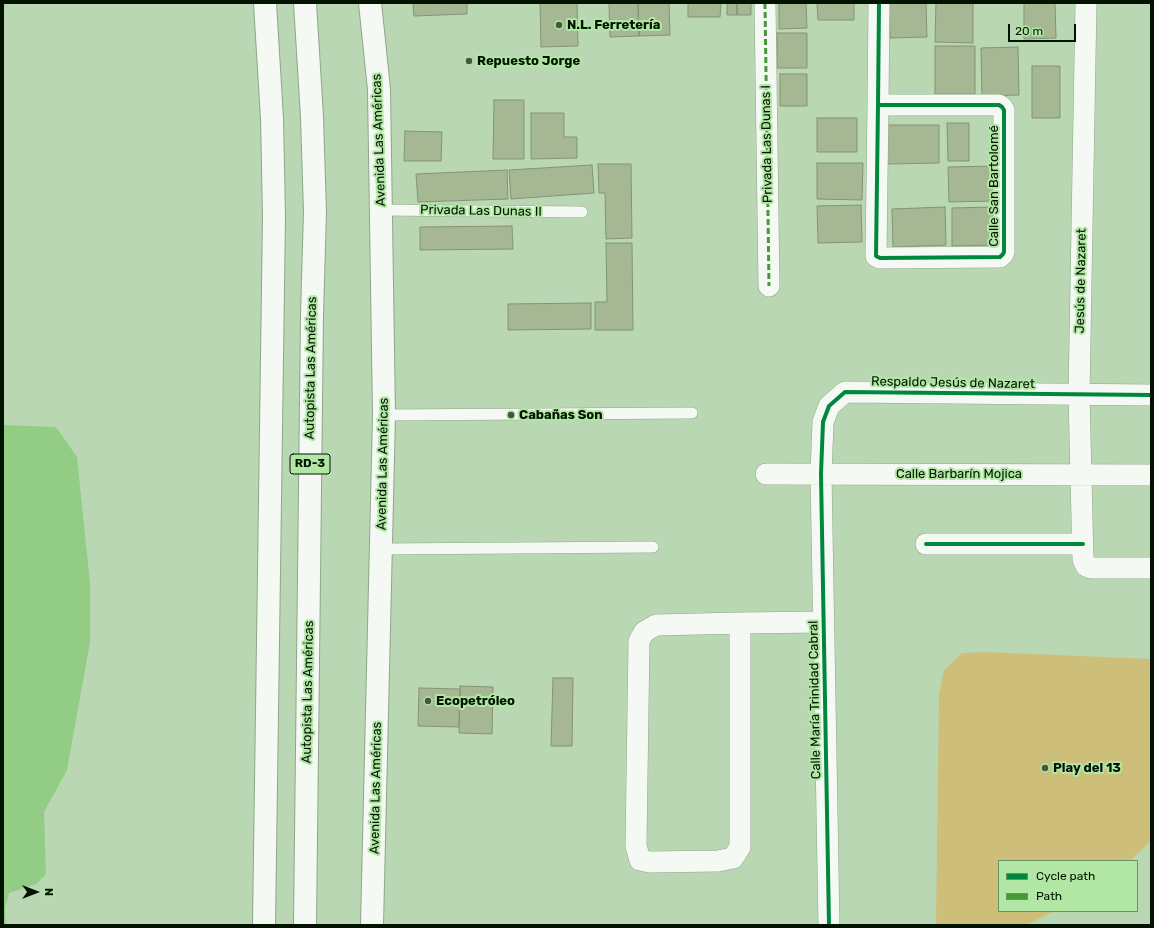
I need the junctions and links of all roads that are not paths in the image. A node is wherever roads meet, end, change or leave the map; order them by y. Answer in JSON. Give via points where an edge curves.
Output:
{"nodes":[{"id":1,"x":265,"y":3,"type":"edge"},
{"id":2,"x":306,"y":3,"type":"edge"},
{"id":3,"x":370,"y":3,"type":"edge"},
{"id":4,"x":765,"y":3,"type":"edge"},
{"id":5,"x":879,"y":3,"type":"edge"},
{"id":6,"x":1086,"y":3,"type":"edge"},
{"id":7,"x":878,"y":105,"type":"junction"},
{"id":8,"x":381,"y":210,"type":"junction"},
{"id":9,"x":582,"y":212,"type":"dead end"},
{"id":10,"x":769,"y":286,"type":"dead end"},
{"id":11,"x":1079,"y":395,"type":"junction"},
{"id":12,"x":1151,"y":395,"type":"edge"},
{"id":13,"x":692,"y":413,"type":"dead end"},
{"id":14,"x":384,"y":415,"type":"junction"},
{"id":15,"x":766,"y":474,"type":"dead end"},
{"id":16,"x":821,"y":474,"type":"junction"},
{"id":17,"x":1081,"y":475,"type":"junction"},
{"id":18,"x":1151,"y":475,"type":"edge"},
{"id":19,"x":926,"y":544,"type":"dead end"},
{"id":20,"x":653,"y":547,"type":"dead end"},
{"id":21,"x":382,"y":549,"type":"junction"},
{"id":22,"x":1083,"y":551,"type":"junction"},
{"id":23,"x":1151,"y":568,"type":"edge"},
{"id":24,"x":824,"y":622,"type":"junction"},
{"id":25,"x":740,"y":623,"type":"junction"},
{"id":26,"x":264,"y":925,"type":"edge"},
{"id":27,"x":305,"y":925,"type":"edge"},
{"id":28,"x":372,"y":925,"type":"edge"},
{"id":29,"x":829,"y":925,"type":"edge"}],
"edges":[{"from":1,"to":26,"type":"main road","number":"RD-3","via":[[272,119],[274,216]]},
{"from":2,"to":27,"type":"main road","name":"Autopista Las Américas","number":"RD-3","via":[[315,212]]},
{"from":3,"to":8,"type":"main road","name":"Avenida Las Américas","via":[[379,89]]},
{"from":4,"to":10,"type":"street","name":"Privada Las Dunas I"},
{"from":5,"to":7,"type":"street","name":"Calle San Bartolomé"},
{"from":6,"to":11,"type":"street","name":"Jesús de Nazaret"},
{"from":7,"to":7,"type":"street","name":"Calle San Bartolomé","via":[[876,256],[1000,257],[1004,252],[1002,107]]},
{"from":8,"to":9,"type":"lane","name":"Privada Las Dunas II"},
{"from":8,"to":14,"type":"main road","name":"Avenida Las Américas"},
{"from":11,"to":12,"type":"street","name":"Respaldo Jesús de Nazaret"},
{"from":11,"to":16,"type":"street","name":"Respaldo Jesús de Nazaret","via":[[845,392],[829,406],[823,422]]},
{"from":11,"to":17,"type":"street","name":"Jesús de Nazaret"},
{"from":13,"to":14,"type":"lane"},
{"from":14,"to":21,"type":"main road","name":"Avenida Las Américas"},
{"from":15,"to":16,"type":"street","name":"Calle Barbarín Mojica"},
{"from":16,"to":17,"type":"street","name":"Calle Barbarín Mojica"},
{"from":16,"to":24,"type":"street","name":"Calle María Trinidad Cabral"},
{"from":17,"to":18,"type":"street","name":"Calle Barbarín Mojica"},
{"from":17,"to":22,"type":"street","name":"Jesús de Nazaret"},
{"from":19,"to":22,"type":"street"},
{"from":20,"to":21,"type":"lane"},
{"from":21,"to":28,"type":"main road","name":"Avenida Las Américas"},
{"from":22,"to":23,"type":"street","via":[[1086,566],[1091,568]]},
{"from":24,"to":25,"type":"street"},
{"from":24,"to":29,"type":"street","name":"Calle María Trinidad Cabral"},
{"from":25,"to":25,"type":"street","via":[[656,625],[644,632],[639,641],[636,846],[640,860],[718,861],[733,858],[740,848]]}]}
